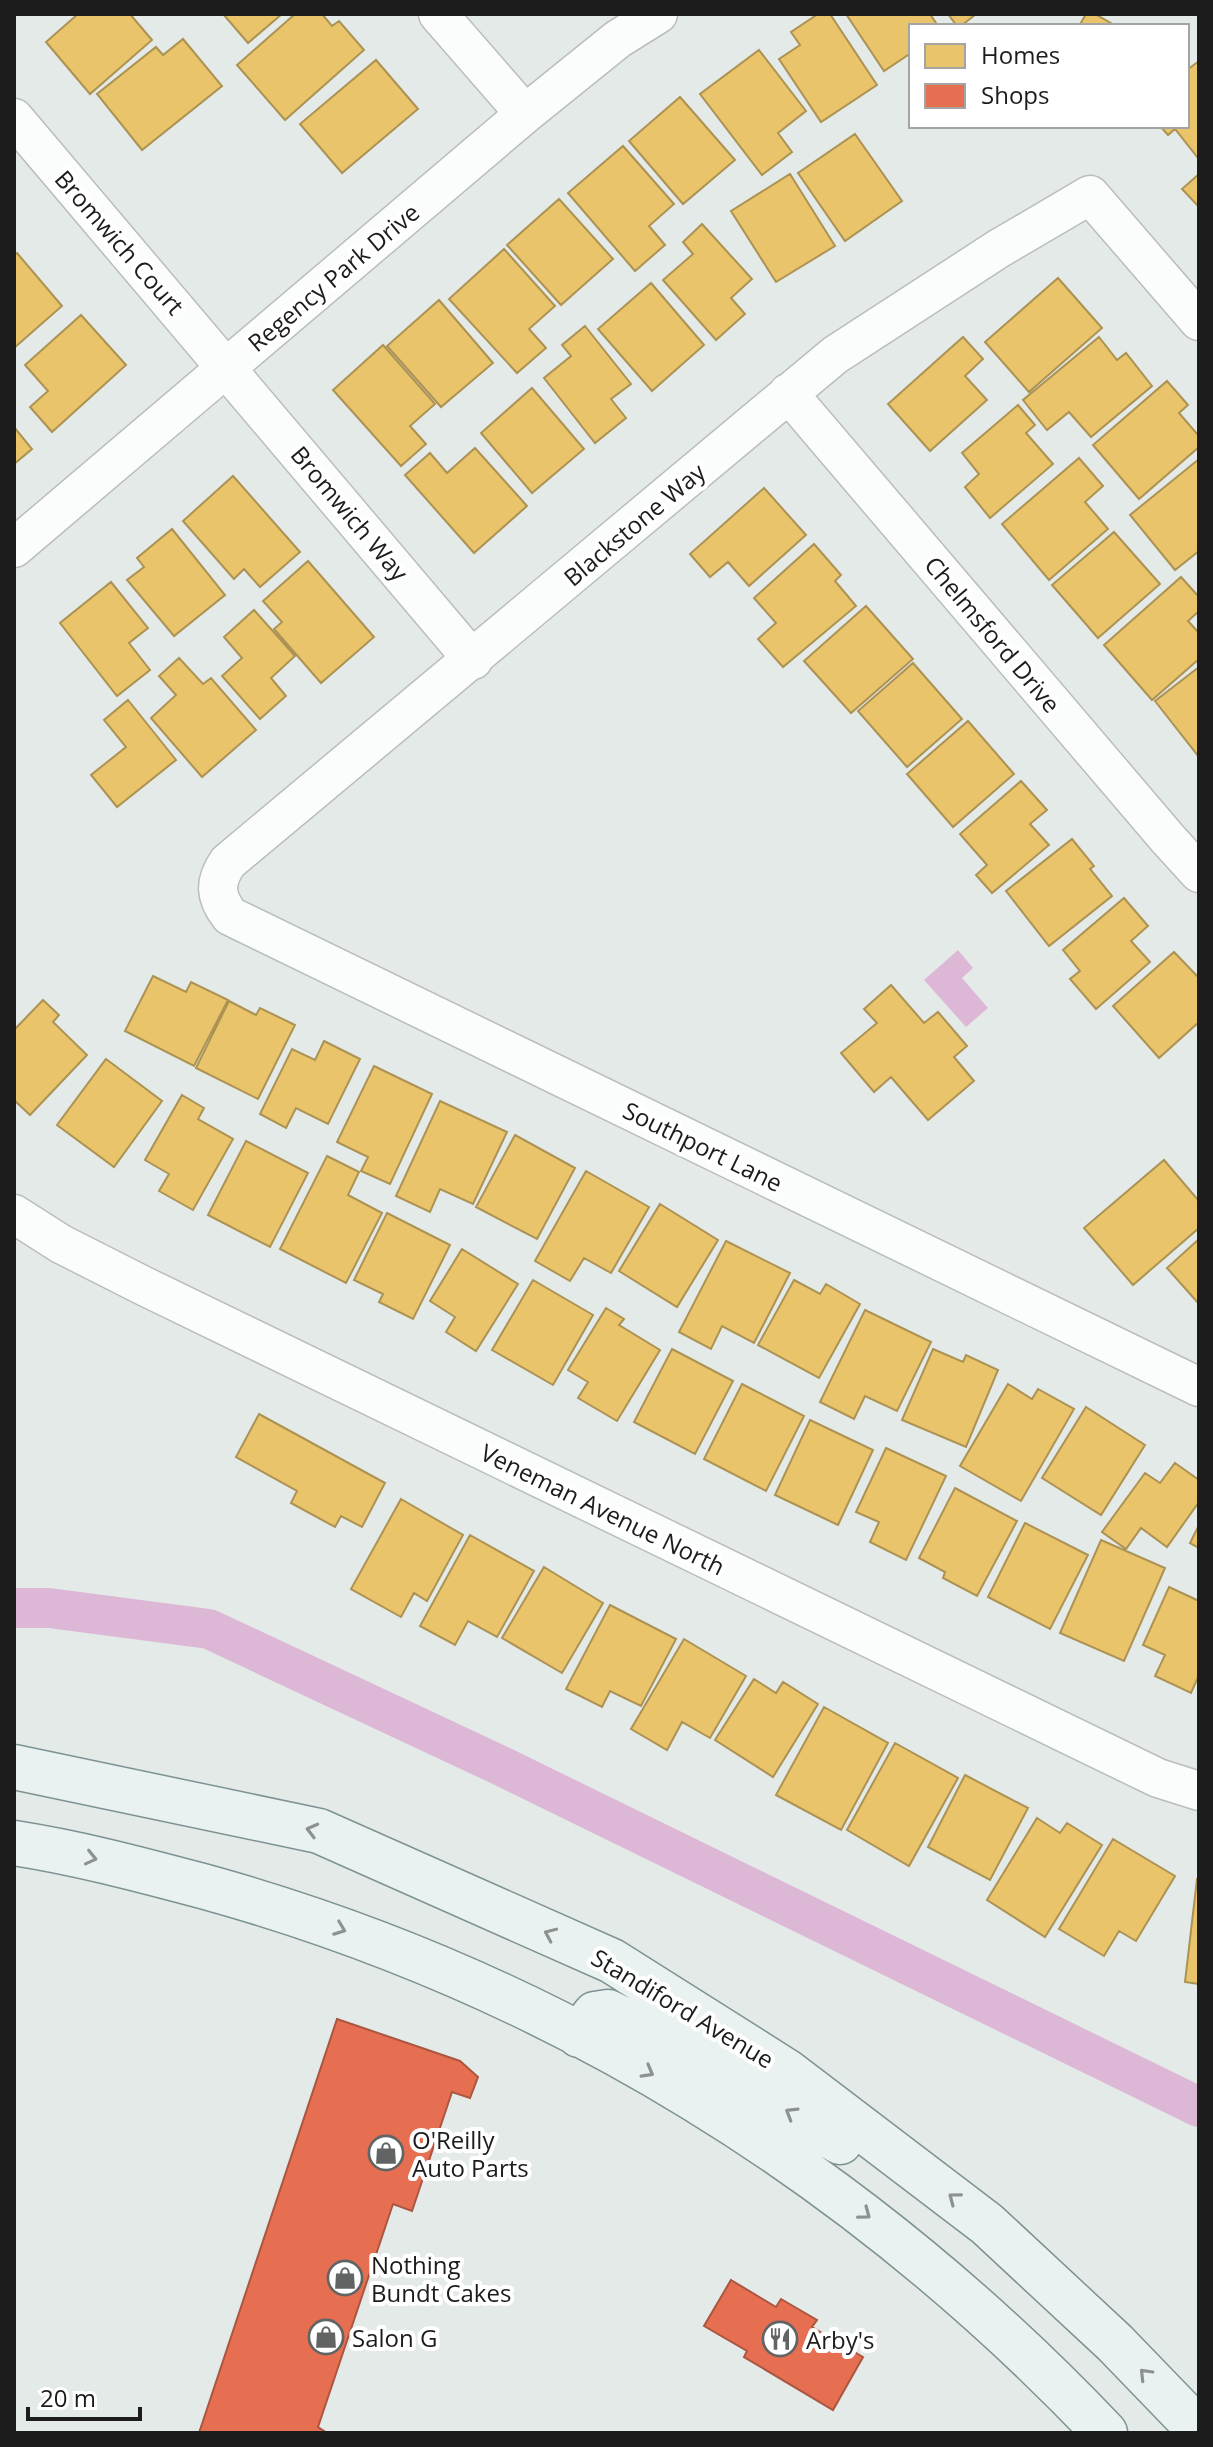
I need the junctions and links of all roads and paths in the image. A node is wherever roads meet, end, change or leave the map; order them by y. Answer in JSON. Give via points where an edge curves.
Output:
{"nodes":[{"id":1,"x":438,"y":14,"type":"edge"},
{"id":2,"x":658,"y":14,"type":"edge"},
{"id":3,"x":525,"y":114,"type":"junction"},
{"id":4,"x":14,"y":118,"type":"edge"},
{"id":5,"x":1199,"y":321,"type":"edge"},
{"id":6,"x":227,"y":367,"type":"junction"},
{"id":7,"x":788,"y":393,"type":"junction"},
{"id":8,"x":14,"y":548,"type":"edge"},
{"id":9,"x":473,"y":660,"type":"junction"},
{"id":10,"x":1199,"y":873,"type":"edge"},
{"id":11,"x":217,"y":894,"type":"joint"},
{"id":12,"x":14,"y":1214,"type":"edge"},
{"id":13,"x":1199,"y":1387,"type":"edge"},
{"id":14,"x":14,"y":1767,"type":"edge"},
{"id":15,"x":1199,"y":1791,"type":"edge"},
{"id":16,"x":14,"y":1843,"type":"edge"},
{"id":17,"x":579,"y":2035,"type":"junction"},
{"id":18,"x":912,"y":2166,"type":"junction"},
{"id":19,"x":1199,"y":2430,"type":"edge"},
{"id":20,"x":1105,"y":2433,"type":"edge"}],
"edges":[{"from":1,"to":3,"type":"street"},
{"from":2,"to":3,"type":"street","name":"Regency Park Drive","via":[[618,39]]},
{"from":3,"to":6,"type":"street","name":"Regency Park Drive"},
{"from":4,"to":6,"type":"street","name":"Bromwich Court"},
{"from":5,"to":7,"type":"street","name":"Blackstone Way","via":[[1090,195],[835,355]]},
{"from":6,"to":8,"type":"street","name":"Regency Park Drive"},
{"from":6,"to":9,"type":"street","name":"Bromwich Way"},
{"from":7,"to":9,"type":"street","name":"Blackstone Way"},
{"from":7,"to":10,"type":"street","name":"Chelmsford Drive"},
{"from":9,"to":11,"type":"street","name":"Blackstone Way","via":[[228,862]]},
{"from":11,"to":13,"type":"street","name":"Southport Lane","via":[[230,916]]},
{"from":12,"to":15,"type":"street","name":"Veneman Avenue North","via":[[158,1293],[1158,1778]]},
{"from":18,"to":14,"type":"main road","name":"Standiford Avenue","one_way":true,"via":[[786,2071],[612,1961],[319,1831]]},
{"from":16,"to":17,"type":"main road","one_way":true,"via":[[158,1874],[339,1928],[530,2008]]},
{"from":18,"to":17,"type":"main road","one_way":true,"via":[[863,2155],[608,2012],[595,2014]]},
{"from":17,"to":20,"type":"main road","one_way":true,"via":[[710,2108],[826,2185],[989,2319]]},
{"from":19,"to":18,"type":"main road","name":"Standiford Avenue","one_way":true,"via":[[987,2224]]}]}
